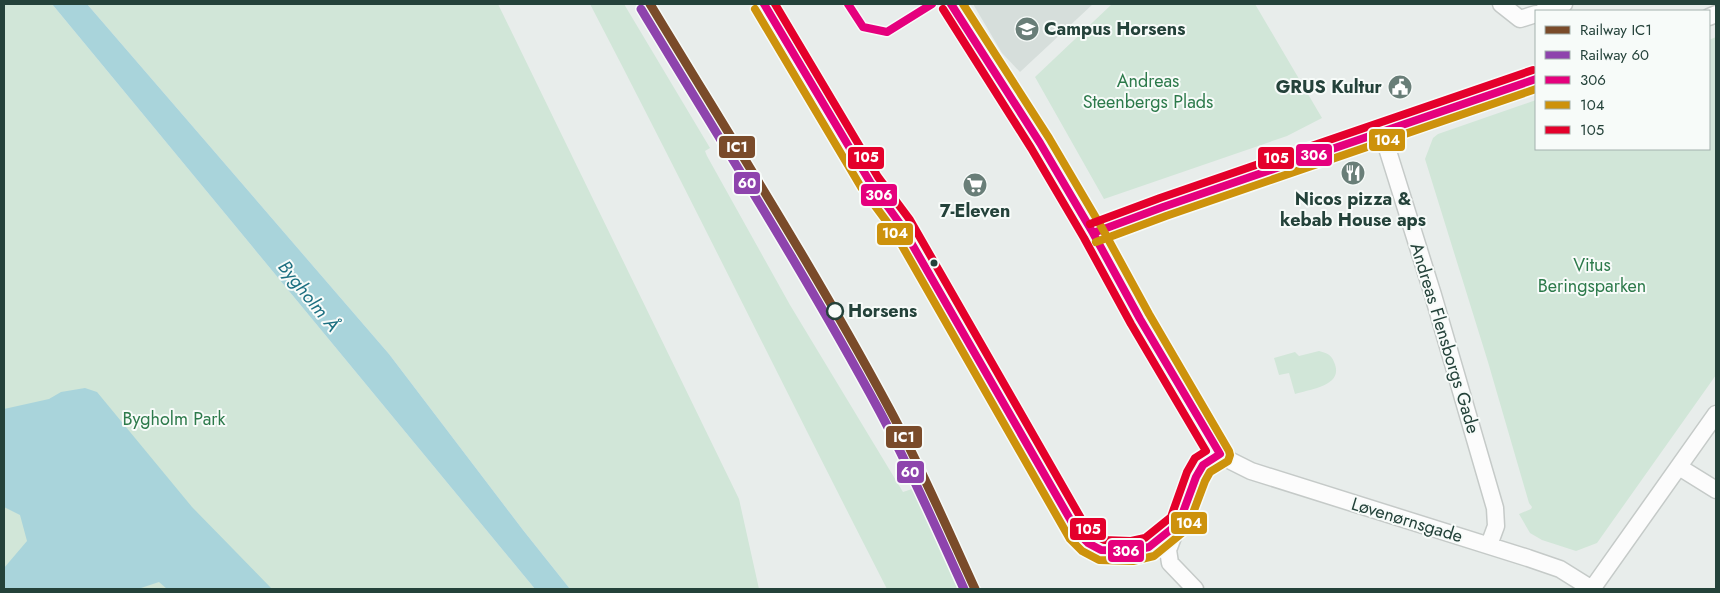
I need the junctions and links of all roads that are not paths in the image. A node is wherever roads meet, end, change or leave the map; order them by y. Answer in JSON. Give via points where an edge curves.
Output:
{"nodes":[{"id":1,"x":951,"y":4,"type":"edge"},
{"id":2,"x":1501,"y":4,"type":"edge"},
{"id":3,"x":1564,"y":4,"type":"edge"},
{"id":4,"x":1546,"y":10,"type":"edge"},
{"id":5,"x":1535,"y":14,"type":"edge"},
{"id":6,"x":1535,"y":79,"type":"edge"},
{"id":7,"x":1382,"y":132,"type":"junction"},
{"id":8,"x":1093,"y":233,"type":"junction"},
{"id":9,"x":1716,"y":414,"type":"edge"},
{"id":10,"x":1220,"y":454,"type":"junction"},
{"id":11,"x":1679,"y":467,"type":"junction"},
{"id":12,"x":1716,"y":490,"type":"edge"},
{"id":13,"x":1488,"y":546,"type":"junction"},
{"id":14,"x":1195,"y":589,"type":"edge"},
{"id":15,"x":1592,"y":589,"type":"edge"}],
"edges":[{"from":1,"to":8,"type":"street","name":"Løvenørnsgade"},
{"from":2,"to":5,"type":"street","via":[[1520,19]]},
{"from":3,"to":4,"type":"street"},
{"from":6,"to":7,"type":"street"},
{"from":7,"to":8,"type":"street"},
{"from":7,"to":13,"type":"street","name":"Andreas Flensborgs Gade","via":[[1495,508],[1496,526]]},
{"from":8,"to":10,"type":"street","name":"Løvenørnsgade"},
{"from":9,"to":11,"type":"street"},
{"from":10,"to":13,"type":"street","name":"Løvenørnsgade","via":[[1251,471]]},
{"from":10,"to":14,"type":"street","via":[[1203,465],[1168,550],[1170,563]]},
{"from":11,"to":12,"type":"street"},
{"from":11,"to":15,"type":"street"},
{"from":13,"to":15,"type":"street","name":"Løvenørnsgade","via":[[1560,569]]}]}
